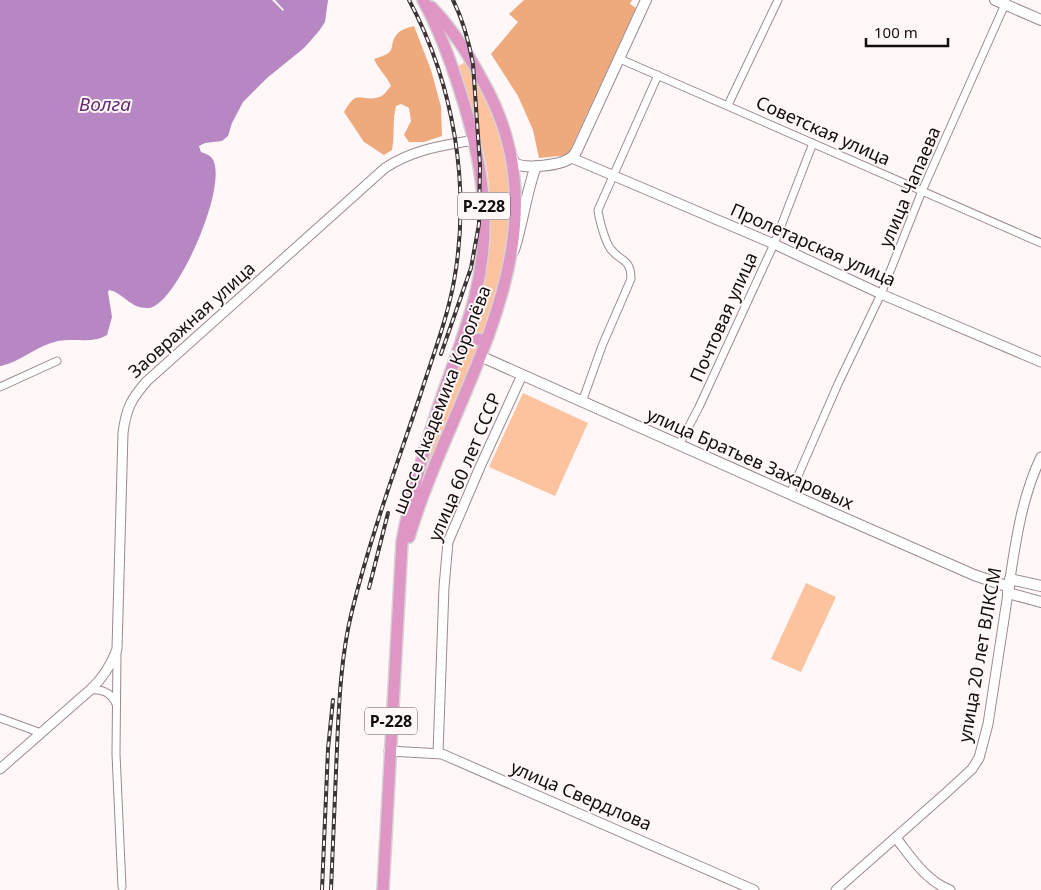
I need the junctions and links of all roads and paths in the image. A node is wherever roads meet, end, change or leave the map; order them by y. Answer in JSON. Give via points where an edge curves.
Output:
{"nodes":[{"id":1,"x":424,"y":0,"type":"edge"},
{"id":2,"x":646,"y":0,"type":"edge"},
{"id":3,"x":778,"y":0,"type":"edge"},
{"id":4,"x":1002,"y":2,"type":"edge"},
{"id":5,"x":1041,"y":20,"type":"edge"},
{"id":6,"x":620,"y":59,"type":"junction"},
{"id":7,"x":472,"y":62,"type":"junction"},
{"id":8,"x":454,"y":71,"type":"junction"},
{"id":9,"x":658,"y":75,"type":"junction"},
{"id":10,"x":728,"y":105,"type":"junction"},
{"id":11,"x":474,"y":140,"type":"junction"},
{"id":12,"x":813,"y":143,"type":"junction"},
{"id":13,"x":510,"y":154,"type":"junction"},
{"id":14,"x":572,"y":158,"type":"junction"},
{"id":15,"x":536,"y":166,"type":"junction"},
{"id":16,"x":612,"y":176,"type":"junction"},
{"id":17,"x":922,"y":191,"type":"junction"},
{"id":18,"x":1041,"y":243,"type":"edge"},
{"id":19,"x":774,"y":244,"type":"junction"},
{"id":20,"x":511,"y":256,"type":"junction"},
{"id":21,"x":881,"y":294,"type":"junction"},
{"id":22,"x":466,"y":326,"type":"junction"},
{"id":23,"x":488,"y":337,"type":"junction"},
{"id":24,"x":480,"y":356,"type":"junction"},
{"id":25,"x":57,"y":361,"type":"dead end"},
{"id":26,"x":1041,"y":362,"type":"edge"},
{"id":27,"x":522,"y":375,"type":"junction"},
{"id":28,"x":0,"y":387,"type":"edge"},
{"id":29,"x":582,"y":402,"type":"junction"},
{"id":30,"x":679,"y":445,"type":"junction"},
{"id":31,"x":1041,"y":457,"type":"edge"},
{"id":32,"x":1038,"y":470,"type":"edge"},
{"id":33,"x":790,"y":494,"type":"junction"},
{"id":34,"x":401,"y":568,"type":"junction"},
{"id":35,"x":1009,"y":586,"type":"junction"},
{"id":36,"x":1041,"y":586,"type":"edge"},
{"id":37,"x":1041,"y":602,"type":"edge"},
{"id":38,"x":117,"y":649,"type":"junction"},
{"id":39,"x":90,"y":690,"type":"junction"},
{"id":40,"x":117,"y":704,"type":"junction"},
{"id":41,"x":0,"y":718,"type":"edge"},
{"id":42,"x":41,"y":733,"type":"junction"},
{"id":43,"x":390,"y":751,"type":"junction"},
{"id":44,"x":438,"y":753,"type":"junction"},
{"id":45,"x":0,"y":769,"type":"edge"},
{"id":46,"x":896,"y":838,"type":"junction"},
{"id":47,"x":122,"y":887,"type":"dead end"},
{"id":48,"x":384,"y":890,"type":"edge"},
{"id":49,"x":754,"y":890,"type":"edge"},
{"id":50,"x":836,"y":890,"type":"edge"},
{"id":51,"x":950,"y":890,"type":"edge"}],
"edges":[{"from":1,"to":7,"type":"highway","name":"шоссе Академика Королёва","number":"Р-228","via":[[457,37]]},
{"from":1,"to":8,"type":"highway","name":"шоссе Академика Королёва","number":"Р-228"},
{"from":2,"to":6,"type":"main road"},
{"from":3,"to":10,"type":"street"},
{"from":4,"to":5,"type":"main road"},
{"from":4,"to":17,"type":"street","name":"улица Чапаева"},
{"from":6,"to":9,"type":"street","name":"Советская улица"},
{"from":6,"to":14,"type":"main road"},
{"from":7,"to":8,"type":"highway","via":[[460,60]]},
{"from":7,"to":13,"type":"highway","name":"шоссе Академика Королёва","number":"Р-228","via":[[499,112]]},
{"from":8,"to":11,"type":"highway","name":"шоссе Академика Королёва","number":"Р-228"},
{"from":9,"to":10,"type":"street","name":"Советская улица"},
{"from":9,"to":16,"type":"street"},
{"from":10,"to":12,"type":"street","name":"Советская улица"},
{"from":11,"to":22,"type":"highway","name":"шоссе Академика Королёва","number":"Р-228","via":[[483,188],[484,229],[480,272]]},
{"from":11,"to":38,"type":"street","name":"Заовражная улица","via":[[413,152],[385,168],[134,395],[125,414],[122,433]]},
{"from":12,"to":17,"type":"street","name":"Советская улица"},
{"from":12,"to":19,"type":"street","name":"Почтовая улица"},
{"from":13,"to":15,"type":"main road","via":[[517,165]]},
{"from":13,"to":20,"type":"highway","name":"шоссе Академика Королёва","number":"Р-228","via":[[515,210]]},
{"from":14,"to":15,"type":"main road"},
{"from":14,"to":16,"type":"street","name":"Пролетарская улица"},
{"from":15,"to":20,"type":"main road"},
{"from":16,"to":19,"type":"street","name":"Пролетарская улица"},
{"from":16,"to":29,"type":"street","via":[[598,213],[610,249],[628,263],[631,279]]},
{"from":17,"to":18,"type":"street","name":"Советская улица"},
{"from":17,"to":21,"type":"street","name":"улица Чапаева"},
{"from":19,"to":21,"type":"street","name":"Пролетарская улица"},
{"from":19,"to":30,"type":"street","name":"Почтовая улица"},
{"from":20,"to":23,"type":"highway","name":"шоссе Академика Королёва","number":"Р-228","via":[[505,288]]},
{"from":21,"to":26,"type":"street","name":"Пролетарская улица"},
{"from":21,"to":33,"type":"street","name":"улица Чапаева"},
{"from":22,"to":23,"type":"highway","via":[[474,339]]},
{"from":22,"to":34,"type":"highway","name":"шоссе Академика Королёва","number":"Р-228","via":[[413,487],[402,542]]},
{"from":23,"to":24,"type":"highway","name":"шоссе Академика Королёва","number":"Р-228"},
{"from":24,"to":27,"type":"main road","name":"улица Братьев Захаровых"},
{"from":24,"to":34,"type":"highway","name":"шоссе Академика Королёва","number":"Р-228","via":[[414,520]]},
{"from":25,"to":28,"type":"street"},
{"from":27,"to":29,"type":"main road","name":"улица Братьев Захаровых"},
{"from":27,"to":44,"type":"street","name":"улица 60 лет СССР","via":[[448,542]]},
{"from":29,"to":30,"type":"main road","name":"улица Братьев Захаровых"},
{"from":30,"to":33,"type":"main road","name":"улица Братьев Захаровых"},
{"from":31,"to":32,"type":"street","name":"улица 20 лет ВЛКСМ"},
{"from":32,"to":35,"type":"street","name":"улица 20 лет ВЛКСМ","via":[[1026,497]]},
{"from":33,"to":35,"type":"main road","name":"улица Братьев Захаровых","via":[[974,575]]},
{"from":34,"to":43,"type":"highway","name":"шоссе Академика Королёва","number":"Р-228"},
{"from":35,"to":36,"type":"main road","name":"улица Братьев Захаровых"},
{"from":35,"to":37,"type":"main road","name":"улица Братьев Захаровых"},
{"from":35,"to":46,"type":"street","name":"улица 20 лет ВЛКСМ","via":[[989,716],[979,758],[972,769]]},
{"from":38,"to":39,"type":"street","name":"Заовражная улица","via":[[108,670]]},
{"from":38,"to":40,"type":"street"},
{"from":39,"to":40,"type":"street","via":[[110,694]]},
{"from":39,"to":42,"type":"street","name":"Заовражная улица"},
{"from":40,"to":47,"type":"street"},
{"from":41,"to":42,"type":"street"},
{"from":42,"to":45,"type":"street","name":"Заовражная улица"},
{"from":43,"to":44,"type":"street","name":"улица Свердлова"},
{"from":43,"to":48,"type":"highway","name":"шоссе Академика Королёва","number":"Р-228"},
{"from":44,"to":49,"type":"street","name":"улица Свердлова"},
{"from":46,"to":50,"type":"street","name":"улица 20 лет ВЛКСМ"},
{"from":46,"to":51,"type":"street","via":[[933,880]]}]}
